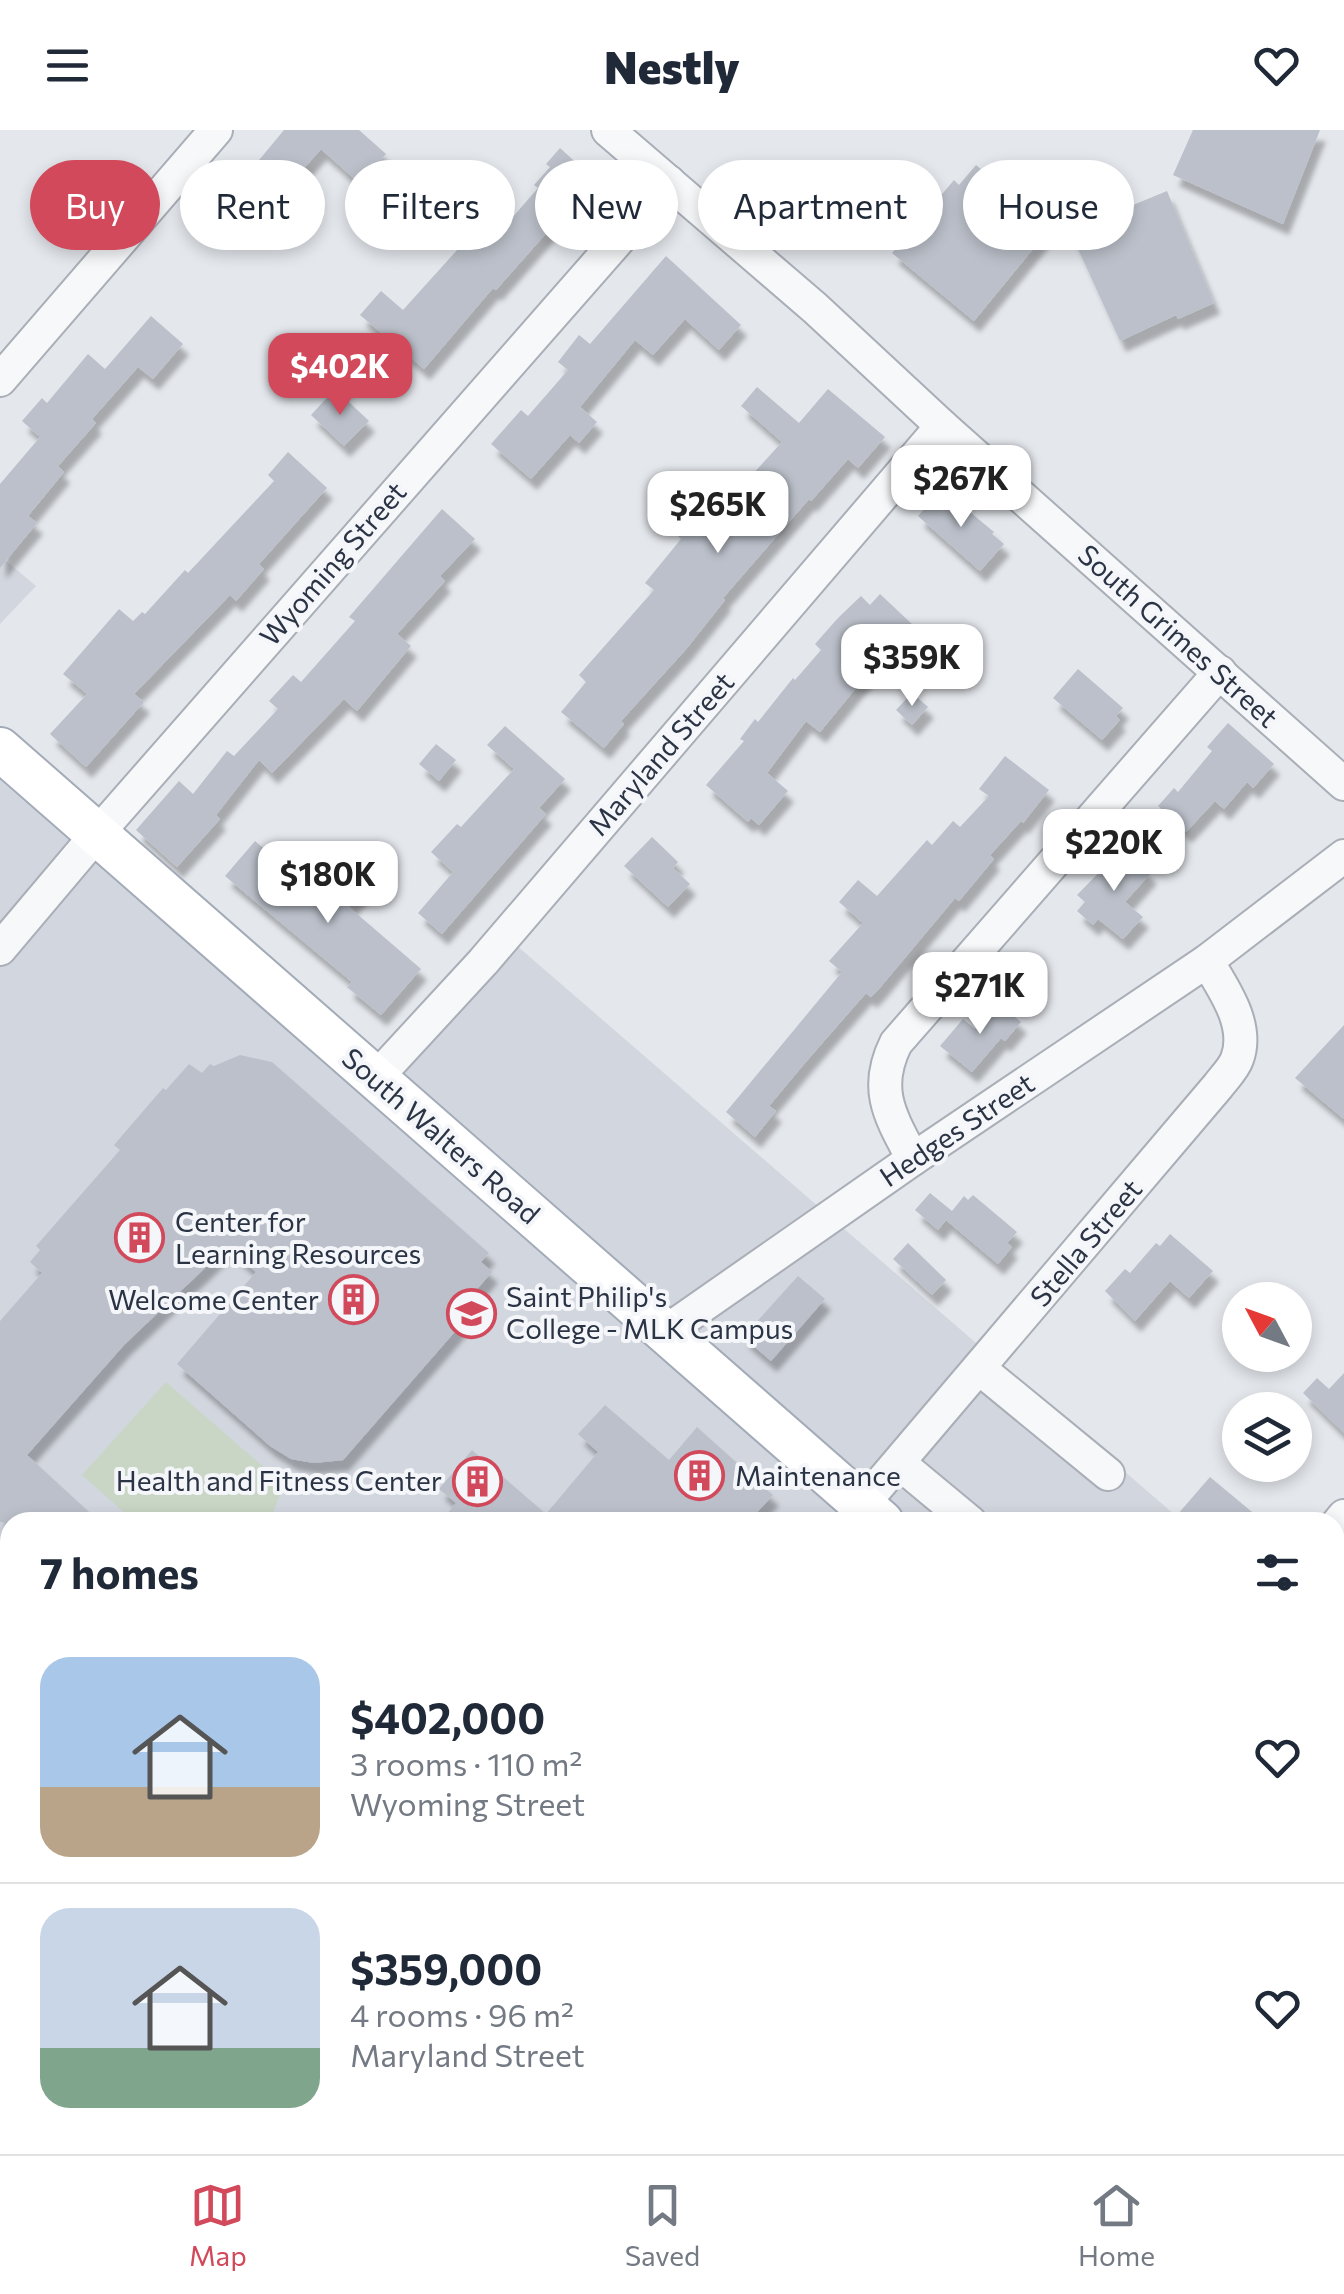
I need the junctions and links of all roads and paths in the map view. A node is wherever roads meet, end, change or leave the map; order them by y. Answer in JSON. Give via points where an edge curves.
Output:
{"nodes":[{"id":1,"x":216,"y":130,"type":"edge"},
{"id":2,"x":608,"y":130,"type":"edge"},
{"id":3,"x":643,"y":160,"type":"edge"},
{"id":4,"x":678,"y":190,"type":"edge"},
{"id":5,"x":609,"y":250,"type":"edge"},
{"id":6,"x":0,"y":380,"type":"edge"},
{"id":7,"x":942,"y":426,"type":"junction"},
{"id":8,"x":1220,"y":672,"type":"junction"},
{"id":9,"x":0,"y":749,"type":"edge"},
{"id":10,"x":1344,"y":784,"type":"edge"},
{"id":11,"x":97,"y":834,"type":"junction"},
{"id":12,"x":1344,"y":856,"type":"edge"},
{"id":13,"x":0,"y":949,"type":"edge"},
{"id":14,"x":1207,"y":961,"type":"junction"},
{"id":15,"x":376,"y":1078,"type":"junction"},
{"id":16,"x":913,"y":1159,"type":"junction"},
{"id":17,"x":666,"y":1332,"type":"junction"},
{"id":18,"x":980,"y":1368,"type":"junction"},
{"id":19,"x":899,"y":1463,"type":"junction"},
{"id":20,"x":1108,"y":1474,"type":"dead end"},
{"id":21,"x":870,"y":1512,"type":"edge"},
{"id":22,"x":873,"y":1512,"type":"edge"},
{"id":23,"x":958,"y":1512,"type":"edge"}],
"edges":[{"from":1,"to":6,"type":"street"},
{"from":2,"to":3,"type":"street","name":"South Grimes Street"},
{"from":4,"to":7,"type":"street","name":"South Grimes Street"},
{"from":5,"to":11,"type":"street","name":"Wyoming Street"},
{"from":7,"to":8,"type":"street","name":"South Grimes Street"},
{"from":7,"to":15,"type":"street","name":"Maryland Street"},
{"from":8,"to":10,"type":"street","name":"South Grimes Street"},
{"from":8,"to":16,"type":"street","via":[[896,1043],[883,1081]]},
{"from":9,"to":11,"type":"main road","name":"South Walters Road"},
{"from":11,"to":13,"type":"street","name":"Wyoming Street"},
{"from":11,"to":15,"type":"main road","name":"South Walters Road"},
{"from":12,"to":14,"type":"street","name":"Hedges Street"},
{"from":14,"to":16,"type":"street","name":"Hedges Street"},
{"from":14,"to":18,"type":"street","name":"Stella Street","via":[[1230,999],[1240,1032],[1237,1059]]},
{"from":15,"to":17,"type":"main road","name":"South Walters Road"},
{"from":16,"to":17,"type":"street","name":"Hedges Street"},
{"from":17,"to":21,"type":"main road","name":"South Walters Road"},
{"from":18,"to":19,"type":"street","name":"Stella Street"},
{"from":18,"to":20,"type":"street"},
{"from":19,"to":22,"type":"street","name":"Stella Street"},
{"from":19,"to":23,"type":"street"}]}
